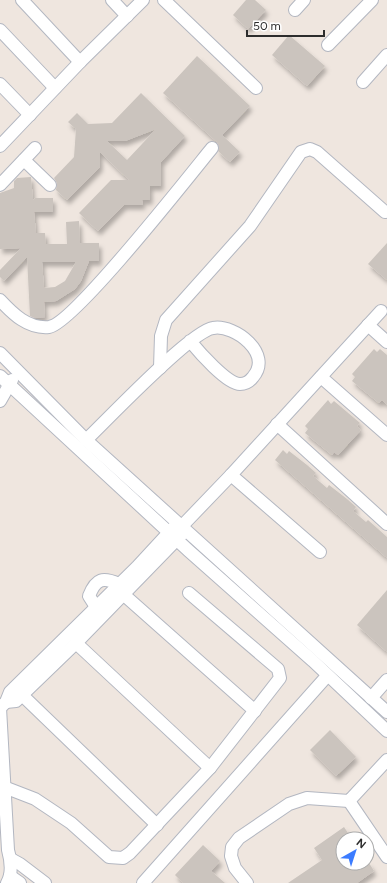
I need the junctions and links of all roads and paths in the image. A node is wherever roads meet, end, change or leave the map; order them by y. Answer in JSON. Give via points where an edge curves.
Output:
{"nodes":[{"id":1,"x":22,"y":0,"type":"edge"},
{"id":2,"x":112,"y":0,"type":"edge"},
{"id":3,"x":143,"y":0,"type":"edge"},
{"id":4,"x":164,"y":0,"type":"edge"},
{"id":5,"x":304,"y":0,"type":"edge"},
{"id":6,"x":372,"y":0,"type":"edge"},
{"id":7,"x":295,"y":10,"type":"dead end"},
{"id":8,"x":127,"y":16,"type":"junction"},
{"id":9,"x":0,"y":30,"type":"edge"},
{"id":10,"x":328,"y":45,"type":"dead end"},
{"id":11,"x":387,"y":56,"type":"edge"},
{"id":12,"x":80,"y":62,"type":"junction"},
{"id":13,"x":363,"y":82,"type":"dead end"},
{"id":14,"x":0,"y":84,"type":"edge"},
{"id":15,"x":56,"y":88,"type":"junction"},
{"id":16,"x":256,"y":88,"type":"dead end"},
{"id":17,"x":30,"y":115,"type":"junction"},
{"id":18,"x":0,"y":146,"type":"edge"},
{"id":19,"x":35,"y":148,"type":"dead end"},
{"id":20,"x":212,"y":148,"type":"dead end"},
{"id":21,"x":24,"y":160,"type":"junction"},
{"id":22,"x":0,"y":184,"type":"edge"},
{"id":23,"x":50,"y":185,"type":"dead end"},
{"id":24,"x":385,"y":212,"type":"dead end"},
{"id":25,"x":0,"y":300,"type":"edge"},
{"id":26,"x":381,"y":311,"type":"dead end"},
{"id":27,"x":368,"y":325,"type":"junction"},
{"id":28,"x":190,"y":341,"type":"junction"},
{"id":29,"x":387,"y":342,"type":"edge"},
{"id":30,"x":0,"y":353,"type":"edge"},
{"id":31,"x":160,"y":368,"type":"junction"},
{"id":32,"x":17,"y":370,"type":"junction"},
{"id":33,"x":0,"y":376,"type":"edge"},
{"id":34,"x":321,"y":377,"type":"junction"},
{"id":35,"x":10,"y":386,"type":"junction"},
{"id":36,"x":0,"y":401,"type":"edge"},
{"id":37,"x":277,"y":424,"type":"junction"},
{"id":38,"x":387,"y":435,"type":"edge"},
{"id":39,"x":86,"y":440,"type":"junction"},
{"id":40,"x":231,"y":475,"type":"junction"},
{"id":41,"x":387,"y":524,"type":"edge"},
{"id":42,"x":182,"y":526,"type":"junction"},
{"id":43,"x":173,"y":536,"type":"junction"},
{"id":44,"x":320,"y":552,"type":"dead end"},
{"id":45,"x":121,"y":589,"type":"junction"},
{"id":46,"x":189,"y":593,"type":"dead end"},
{"id":47,"x":76,"y":643,"type":"junction"},
{"id":48,"x":327,"y":676,"type":"junction"},
{"id":49,"x":387,"y":680,"type":"edge"},
{"id":50,"x":22,"y":695,"type":"junction"},
{"id":51,"x":371,"y":698,"type":"junction"},
{"id":52,"x":2,"y":706,"type":"edge"},
{"id":53,"x":255,"y":711,"type":"junction"},
{"id":54,"x":387,"y":712,"type":"edge"},
{"id":55,"x":387,"y":731,"type":"edge"},
{"id":56,"x":387,"y":760,"type":"edge"},
{"id":57,"x":210,"y":768,"type":"junction"},
{"id":58,"x":4,"y":788,"type":"junction"},
{"id":59,"x":348,"y":801,"type":"junction"},
{"id":60,"x":157,"y":825,"type":"junction"},
{"id":61,"x":6,"y":853,"type":"edge"},
{"id":62,"x":387,"y":857,"type":"edge"},
{"id":63,"x":8,"y":879,"type":"edge"},
{"id":64,"x":20,"y":883,"type":"edge"},
{"id":65,"x":45,"y":883,"type":"edge"},
{"id":66,"x":143,"y":883,"type":"edge"},
{"id":67,"x":247,"y":883,"type":"edge"}],
"edges":[{"from":1,"to":12,"type":"street"},
{"from":2,"to":8,"type":"street"},
{"from":3,"to":8,"type":"street"},
{"from":4,"to":16,"type":"street"},
{"from":5,"to":7,"type":"street"},
{"from":6,"to":10,"type":"street"},
{"from":8,"to":12,"type":"street"},
{"from":9,"to":15,"type":"street"},
{"from":11,"to":13,"type":"street"},
{"from":12,"to":15,"type":"street"},
{"from":14,"to":17,"type":"street"},
{"from":15,"to":17,"type":"street"},
{"from":17,"to":18,"type":"street"},
{"from":19,"to":21,"type":"street"},
{"from":20,"to":25,"type":"street","via":[[90,293],[61,320],[51,327],[38,327],[22,321]]},
{"from":21,"to":22,"type":"street"},
{"from":21,"to":23,"type":"street"},
{"from":24,"to":31,"type":"street","via":[[317,152],[310,149],[301,152],[250,226],[166,320],[161,336]]},
{"from":26,"to":27,"type":"street"},
{"from":27,"to":29,"type":"street"},
{"from":27,"to":34,"type":"street"},
{"from":28,"to":28,"type":"street","via":[[204,330],[212,328],[224,327],[236,331],[249,341],[255,350],[258,361],[256,374],[246,383],[240,384],[231,380],[206,359]]},
{"from":28,"to":31,"type":"street"},
{"from":30,"to":32,"type":"street"},
{"from":31,"to":39,"type":"street"},
{"from":32,"to":35,"type":"street"},
{"from":32,"to":39,"type":"street"},
{"from":33,"to":35,"type":"street"},
{"from":34,"to":37,"type":"street"},
{"from":34,"to":38,"type":"street"},
{"from":35,"to":36,"type":"street"},
{"from":35,"to":43,"type":"street"},
{"from":37,"to":40,"type":"street"},
{"from":37,"to":41,"type":"street"},
{"from":39,"to":42,"type":"street"},
{"from":40,"to":42,"type":"street"},
{"from":40,"to":44,"type":"street"},
{"from":42,"to":43,"type":"street"},
{"from":42,"to":51,"type":"street"},
{"from":43,"to":45,"type":"street"},
{"from":43,"to":48,"type":"street"},
{"from":45,"to":47,"type":"street"},
{"from":45,"to":52,"type":"street","via":[[96,607],[10,692]]},
{"from":45,"to":53,"type":"street"},
{"from":46,"to":53,"type":"street","via":[[278,669],[280,678]]},
{"from":47,"to":50,"type":"street"},
{"from":47,"to":57,"type":"street"},
{"from":48,"to":55,"type":"street"},
{"from":48,"to":66,"type":"street"},
{"from":49,"to":51,"type":"street"},
{"from":50,"to":52,"type":"street"},
{"from":50,"to":60,"type":"street"},
{"from":51,"to":54,"type":"street"},
{"from":52,"to":58,"type":"street"},
{"from":53,"to":57,"type":"street"},
{"from":56,"to":59,"type":"street"},
{"from":57,"to":60,"type":"street"},
{"from":58,"to":60,"type":"street","via":[[35,799],[71,824],[109,857],[116,859],[130,853]]},
{"from":58,"to":61,"type":"street"},
{"from":59,"to":62,"type":"street"},
{"from":59,"to":67,"type":"street","via":[[307,798],[289,804],[239,838],[232,848],[231,856],[235,868]]},
{"from":61,"to":63,"type":"street"},
{"from":61,"to":65,"type":"street"},
{"from":63,"to":64,"type":"street"}]}
